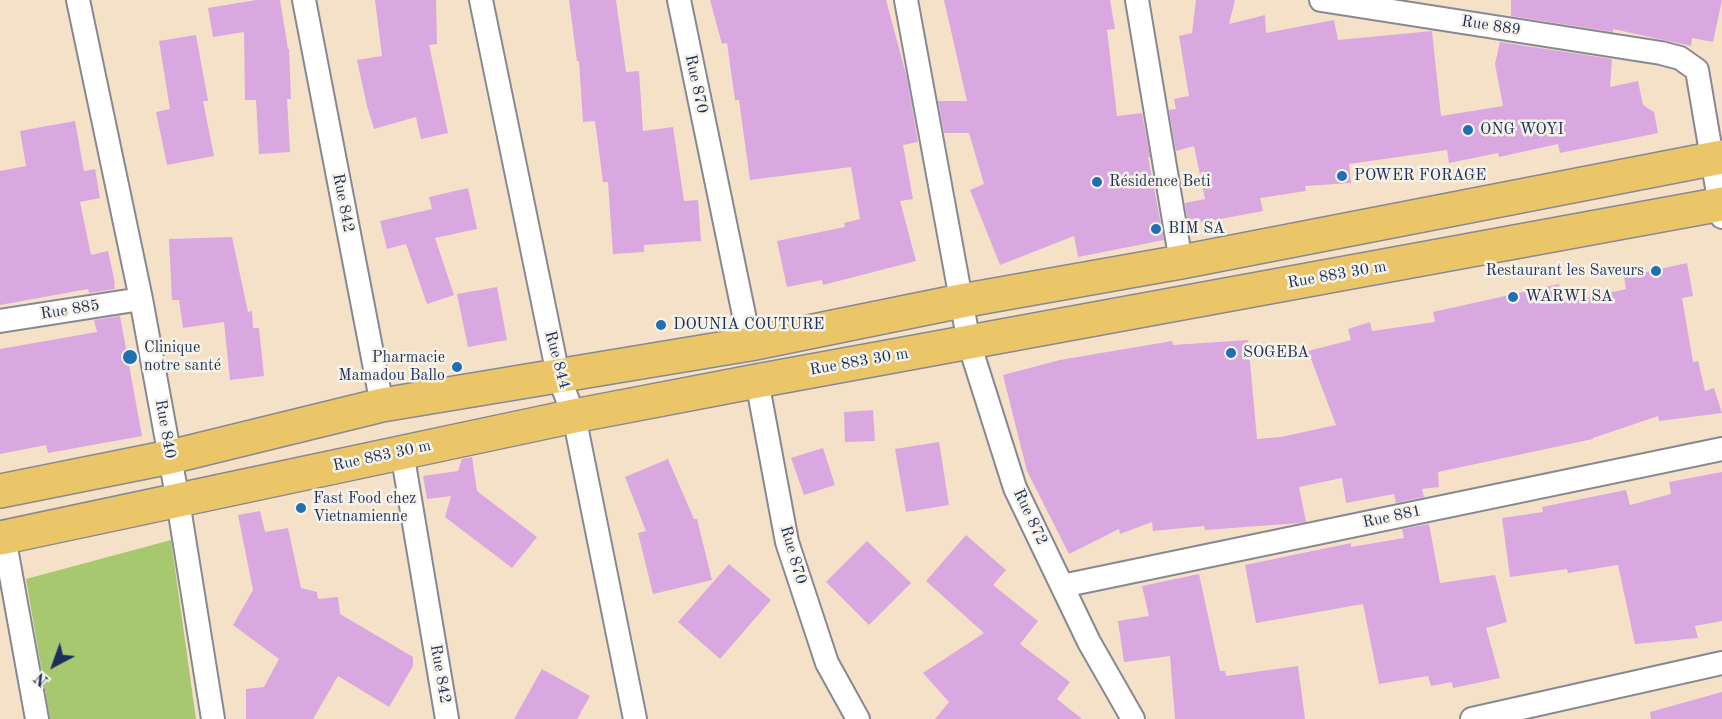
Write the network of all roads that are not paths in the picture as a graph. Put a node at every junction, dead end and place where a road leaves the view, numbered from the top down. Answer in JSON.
{"nodes":[{"id":1,"x":78,"y":0,"type":"edge"},
{"id":2,"x":304,"y":0,"type":"edge"},
{"id":3,"x":481,"y":0,"type":"edge"},
{"id":4,"x":679,"y":0,"type":"edge"},
{"id":5,"x":906,"y":0,"type":"edge"},
{"id":6,"x":1137,"y":0,"type":"edge"},
{"id":7,"x":1321,"y":0,"type":"edge"},
{"id":8,"x":1381,"y":5,"type":"edge"},
{"id":9,"x":1717,"y":158,"type":"edge"},
{"id":10,"x":1721,"y":208,"type":"edge"},
{"id":11,"x":1181,"y":262,"type":"junction"},
{"id":12,"x":141,"y":299,"type":"junction"},
{"id":13,"x":961,"y":301,"type":"junction"},
{"id":14,"x":0,"y":321,"type":"edge"},
{"id":15,"x":969,"y":343,"type":"junction"},
{"id":16,"x":750,"y":344,"type":"junction"},
{"id":17,"x":558,"y":375,"type":"junction"},
{"id":18,"x":757,"y":381,"type":"junction"},
{"id":19,"x":382,"y":405,"type":"junction"},
{"id":20,"x":574,"y":416,"type":"junction"},
{"id":21,"x":1722,"y":449,"type":"edge"},
{"id":22,"x":402,"y":452,"type":"junction"},
{"id":23,"x":170,"y":457,"type":"junction"},
{"id":24,"x":0,"y":491,"type":"edge"},
{"id":25,"x":178,"y":501,"type":"junction"},
{"id":26,"x":2,"y":538,"type":"edge"},
{"id":27,"x":1062,"y":586,"type":"junction"},
{"id":28,"x":1722,"y":663,"type":"edge"},
{"id":29,"x":37,"y":719,"type":"edge"},
{"id":30,"x":213,"y":719,"type":"edge"},
{"id":31,"x":447,"y":719,"type":"edge"},
{"id":32,"x":635,"y":719,"type":"edge"},
{"id":33,"x":858,"y":719,"type":"edge"},
{"id":34,"x":1133,"y":719,"type":"edge"},
{"id":35,"x":1472,"y":719,"type":"edge"}],
"edges":[{"from":1,"to":12,"type":"street","name":"Rue 840"},
{"from":2,"to":19,"type":"street","name":"Rue 842"},
{"from":3,"to":17,"type":"street","name":"Rue 844"},
{"from":4,"to":16,"type":"street","name":"Rue 870"},
{"from":5,"to":13,"type":"street","name":"Rue 872"},
{"from":6,"to":11,"type":"street"},
{"from":7,"to":8,"type":"street","name":"Rue 889"},
{"from":8,"to":9,"type":"street","name":"Rue 889"},
{"from":9,"to":10,"type":"street"},
{"from":9,"to":11,"type":"main road"},
{"from":10,"to":15,"type":"main road","name":"Rue 883 30 m"},
{"from":11,"to":13,"type":"main road"},
{"from":12,"to":14,"type":"street","name":"Rue 885"},
{"from":12,"to":23,"type":"street","name":"Rue 840"},
{"from":13,"to":15,"type":"street","name":"Rue 872"},
{"from":13,"to":16,"type":"main road"},
{"from":15,"to":18,"type":"main road","name":"Rue 883 30 m"},
{"from":15,"to":27,"type":"street","name":"Rue 872"},
{"from":16,"to":17,"type":"main road"},
{"from":17,"to":19,"type":"main road"},
{"from":17,"to":20,"type":"street","name":"Rue 844"},
{"from":18,"to":20,"type":"main road","name":"Rue 883 30 m"},
{"from":18,"to":33,"type":"street","name":"Rue 870"},
{"from":19,"to":23,"type":"main road"},
{"from":20,"to":22,"type":"main road","name":"Rue 883 30 m"},
{"from":20,"to":32,"type":"street","name":"Rue 844"},
{"from":21,"to":27,"type":"street","name":"Rue 881"},
{"from":22,"to":25,"type":"main road","name":"Rue 883 30 m"},
{"from":22,"to":31,"type":"street","name":"Rue 842"},
{"from":23,"to":24,"type":"main road"},
{"from":23,"to":25,"type":"street","name":"Rue 840"},
{"from":25,"to":26,"type":"main road","name":"Rue 883 30 m"},
{"from":25,"to":30,"type":"street","name":"Rue 840"},
{"from":26,"to":29,"type":"street"},
{"from":27,"to":34,"type":"street","name":"Rue 872"},
{"from":28,"to":35,"type":"street"}]}
